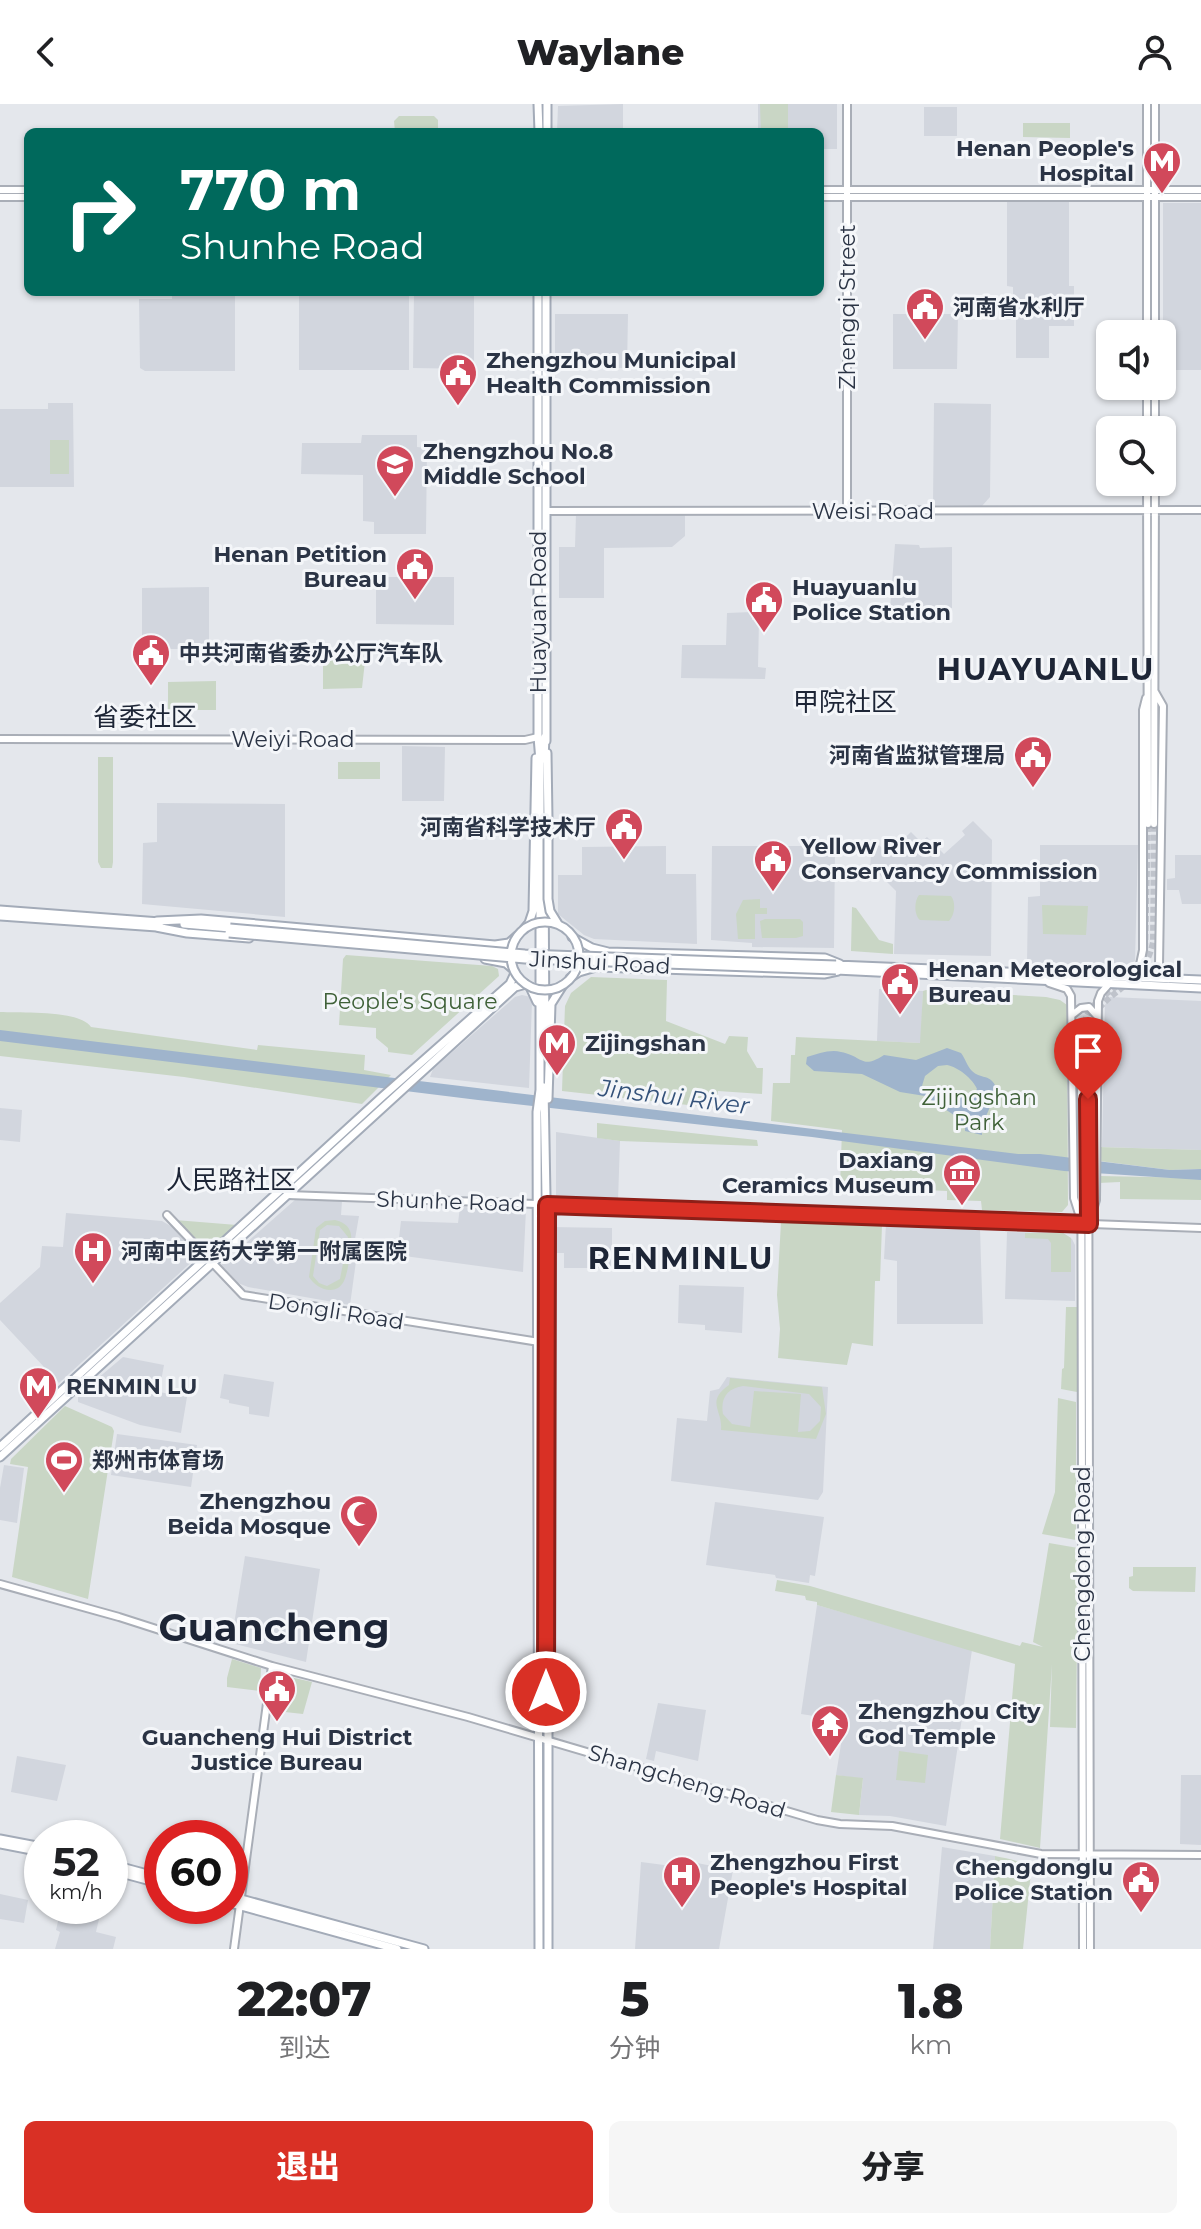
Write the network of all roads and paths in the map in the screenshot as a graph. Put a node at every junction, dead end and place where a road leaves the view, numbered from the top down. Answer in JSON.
{"nodes":[{"id":1,"x":538,"y":104,"type":"edge"},
{"id":2,"x":547,"y":104,"type":"edge"},
{"id":3,"x":847,"y":104,"type":"edge"},
{"id":4,"x":1147,"y":104,"type":"edge"},
{"id":5,"x":1155,"y":104,"type":"edge"},
{"id":6,"x":539,"y":128,"type":"edge"},
{"id":7,"x":547,"y":128,"type":"edge"},
{"id":8,"x":0,"y":190,"type":"edge"},
{"id":9,"x":24,"y":190,"type":"edge"},
{"id":10,"x":1201,"y":190,"type":"edge"},
{"id":11,"x":824,"y":191,"type":"edge"},
{"id":12,"x":847,"y":194,"type":"junction"},
{"id":13,"x":1151,"y":194,"type":"junction"},
{"id":14,"x":0,"y":197,"type":"edge"},
{"id":15,"x":24,"y":197,"type":"edge"},
{"id":16,"x":824,"y":197,"type":"edge"},
{"id":17,"x":1201,"y":197,"type":"edge"},
{"id":18,"x":538,"y":296,"type":"edge"},
{"id":19,"x":546,"y":296,"type":"edge"},
{"id":20,"x":1147,"y":320,"type":"edge"},
{"id":21,"x":1155,"y":320,"type":"edge"},
{"id":22,"x":1149,"y":496,"type":"edge"},
{"id":23,"x":1153,"y":496,"type":"edge"},
{"id":24,"x":1151,"y":510,"type":"junction"},
{"id":25,"x":1201,"y":510,"type":"edge"},
{"id":26,"x":546,"y":511,"type":"junction"},
{"id":27,"x":847,"y":511,"type":"junction"},
{"id":28,"x":1151,"y":692,"type":"junction"},
{"id":29,"x":542,"y":737,"type":"junction"},
{"id":30,"x":0,"y":739,"type":"edge"},
{"id":31,"x":1151,"y":824,"type":"tunnel mouth"},
{"id":32,"x":0,"y":913,"type":"edge"},
{"id":33,"x":156,"y":924,"type":"junction"},
{"id":34,"x":559,"y":926,"type":"junction"},
{"id":35,"x":524,"y":929,"type":"junction"},
{"id":36,"x":517,"y":936,"type":"junction"},
{"id":37,"x":572,"y":937,"type":"junction"},
{"id":38,"x":839,"y":968,"type":"junction"},
{"id":39,"x":514,"y":971,"type":"junction"},
{"id":40,"x":1128,"y":977,"type":"junction"},
{"id":41,"x":570,"y":978,"type":"junction"},
{"id":42,"x":1168,"y":979,"type":"junction"},
{"id":43,"x":1201,"y":980,"type":"edge"},
{"id":44,"x":1046,"y":982,"type":"junction"},
{"id":45,"x":1109,"y":984,"type":"junction"},
{"id":46,"x":528,"y":985,"type":"junction"},
{"id":47,"x":563,"y":985,"type":"junction"},
{"id":48,"x":1201,"y":988,"type":"edge"},
{"id":49,"x":1072,"y":1015,"type":"junction"},
{"id":50,"x":1098,"y":1019,"type":"junction"},
{"id":51,"x":1084,"y":1042,"type":"tunnel mouth"},
{"id":52,"x":542,"y":1090,"type":"junction"},
{"id":53,"x":388,"y":1097,"type":"junction"},
{"id":54,"x":542,"y":1113,"type":"junction"},
{"id":55,"x":1085,"y":1156,"type":"junction"},
{"id":56,"x":1085,"y":1178,"type":"junction"},
{"id":57,"x":276,"y":1194,"type":"junction"},
{"id":58,"x":287,"y":1194,"type":"junction"},
{"id":59,"x":542,"y":1205,"type":"junction"},
{"id":60,"x":167,"y":1215,"type":"dead end"},
{"id":61,"x":1086,"y":1224,"type":"junction"},
{"id":62,"x":1201,"y":1228,"type":"edge"},
{"id":63,"x":208,"y":1261,"type":"junction"},
{"id":64,"x":539,"y":1342,"type":"junction"},
{"id":65,"x":0,"y":1447,"type":"edge"},
{"id":66,"x":0,"y":1457,"type":"edge"},
{"id":67,"x":0,"y":1584,"type":"edge"},
{"id":68,"x":272,"y":1666,"type":"junction"},
{"id":69,"x":542,"y":1738,"type":"junction"},
{"id":70,"x":0,"y":1841,"type":"edge"},
{"id":71,"x":248,"y":1843,"type":"edge"},
{"id":72,"x":24,"y":1846,"type":"edge"},
{"id":73,"x":1086,"y":1855,"type":"junction"},
{"id":74,"x":1201,"y":1855,"type":"edge"},
{"id":75,"x":248,"y":1904,"type":"edge"},
{"id":76,"x":248,"y":1904,"type":"edge"},
{"id":77,"x":237,"y":1924,"type":"edge"},
{"id":78,"x":234,"y":1949,"type":"edge"},
{"id":79,"x":397,"y":1949,"type":"edge"},
{"id":80,"x":424,"y":1949,"type":"edge"},
{"id":81,"x":539,"y":1949,"type":"edge"},
{"id":82,"x":548,"y":1949,"type":"edge"},
{"id":83,"x":1083,"y":1949,"type":"edge"},
{"id":84,"x":1090,"y":1949,"type":"edge"}],
"edges":[{"from":1,"to":6,"type":"main road"},
{"from":2,"to":7,"type":"main road"},
{"from":3,"to":12,"type":"street","name":"Zhengqi Street"},
{"from":4,"to":13,"type":"street"},
{"from":5,"to":13,"type":"street"},
{"from":8,"to":9,"type":"street"},
{"from":10,"to":13,"type":"street"},
{"from":11,"to":12,"type":"street"},
{"from":12,"to":13,"type":"street"},
{"from":12,"to":16,"type":"street"},
{"from":12,"to":27,"type":"street","name":"Zhengqi Street"},
{"from":13,"to":17,"type":"street"},
{"from":13,"to":20,"type":"street"},
{"from":13,"to":21,"type":"street"},
{"from":14,"to":15,"type":"street"},
{"from":18,"to":29,"type":"main road","name":"Huayuan Road"},
{"from":19,"to":26,"type":"main road","name":"Huayuan Road"},
{"from":22,"to":24,"type":"street"},
{"from":23,"to":24,"type":"street"},
{"from":24,"to":25,"type":"street","name":"Weisi Road"},
{"from":24,"to":27,"type":"street","name":"Weisi Road"},
{"from":24,"to":28,"type":"street"},
{"from":26,"to":27,"type":"street","name":"Weisi Road"},
{"from":26,"to":29,"type":"main road","name":"Huayuan Road"},
{"from":28,"to":31,"type":"street"},
{"from":28,"to":40,"type":"street"},
{"from":28,"to":42,"type":"street"},
{"from":29,"to":30,"type":"street","name":"Weiyi Road"},
{"from":29,"to":34,"type":"main road","name":"Huayuan Road","bridge":true},
{"from":29,"to":35,"type":"main road","name":"Huayuan Road"},
{"from":29,"to":52,"type":"main road"},
{"from":32,"to":33,"type":"main road","name":"Jinshui Road"},
{"from":33,"to":36,"type":"main road","bridge":true},
{"from":33,"to":38,"type":"main road","name":"Jinshui Road","bridge":true},
{"from":33,"to":39,"type":"main road","bridge":true},
{"from":34,"to":35,"type":"main road","bridge":true},
{"from":34,"to":37,"type":"main road","bridge":true},
{"from":35,"to":36,"type":"main road","bridge":true},
{"from":36,"to":39,"type":"main road","bridge":true},
{"from":37,"to":38,"type":"main road","bridge":true},
{"from":37,"to":41,"type":"main road","bridge":true},
{"from":38,"to":40,"type":"main road","name":"Jinshui Road"},
{"from":38,"to":41,"type":"main road","bridge":true},
{"from":38,"to":44,"type":"main road","name":"Jinshui Road"},
{"from":39,"to":46,"type":"main road","bridge":true},
{"from":39,"to":53,"type":"main road"},
{"from":40,"to":42,"type":"main road","name":"Jinshui Road"},
{"from":41,"to":47,"type":"main road","bridge":true},
{"from":42,"to":43,"type":"main road","name":"Jinshui Road"},
{"from":44,"to":45,"type":"main road","name":"Jinshui Road"},
{"from":44,"to":49,"type":"street"},
{"from":45,"to":48,"type":"main road","name":"Jinshui Road"},
{"from":45,"to":50,"type":"street"},
{"from":46,"to":47,"type":"main road","bridge":true},
{"from":46,"to":52,"type":"main road"},
{"from":46,"to":53,"type":"main road"},
{"from":47,"to":52,"type":"main road"},
{"from":49,"to":50,"type":"street"},
{"from":49,"to":55,"type":"street"},
{"from":50,"to":55,"type":"street"},
{"from":51,"to":55,"type":"street"},
{"from":52,"to":54,"type":"main road"},
{"from":52,"to":54,"type":"main road"},
{"from":53,"to":57,"type":"main road"},
{"from":53,"to":58,"type":"main road"},
{"from":54,"to":59,"type":"main road"},
{"from":55,"to":56,"type":"street"},
{"from":55,"to":56,"type":"street"},
{"from":56,"to":61,"type":"street","name":"Chengdong Road"},
{"from":56,"to":61,"type":"street"},
{"from":57,"to":58,"type":"street","name":"Shunhe Road"},
{"from":57,"to":63,"type":"main road"},
{"from":58,"to":59,"type":"street","name":"Shunhe Road"},
{"from":58,"to":63,"type":"main road"},
{"from":59,"to":61,"type":"street","name":"Shunhe Road"},
{"from":59,"to":64,"type":"main road"},
{"from":59,"to":69,"type":"main road"},
{"from":60,"to":63,"type":"street","name":"Dongli Road"},
{"from":61,"to":62,"type":"street","name":"Shunhe Road"},
{"from":61,"to":73,"type":"street","name":"Chengdong Road"},
{"from":63,"to":64,"type":"street","name":"Dongli Road"},
{"from":63,"to":65,"type":"main road"},
{"from":63,"to":66,"type":"main road"},
{"from":64,"to":69,"type":"main road"},
{"from":67,"to":68,"type":"street","name":"Shangcheng Road"},
{"from":68,"to":69,"type":"street","name":"Shangcheng Road"},
{"from":68,"to":71,"type":"street"},
{"from":69,"to":73,"type":"street","name":"Shangcheng Road"},
{"from":69,"to":81,"type":"main road"},
{"from":69,"to":82,"type":"main road"},
{"from":70,"to":72,"type":"main road"},
{"from":73,"to":74,"type":"street","name":"Shangcheng Road"},
{"from":73,"to":83,"type":"street","name":"Chengdong Road"},
{"from":73,"to":84,"type":"street","name":"Chengdong Road"},
{"from":75,"to":79,"type":"main road"},
{"from":76,"to":80,"type":"main road"},
{"from":77,"to":78,"type":"street"}]}
